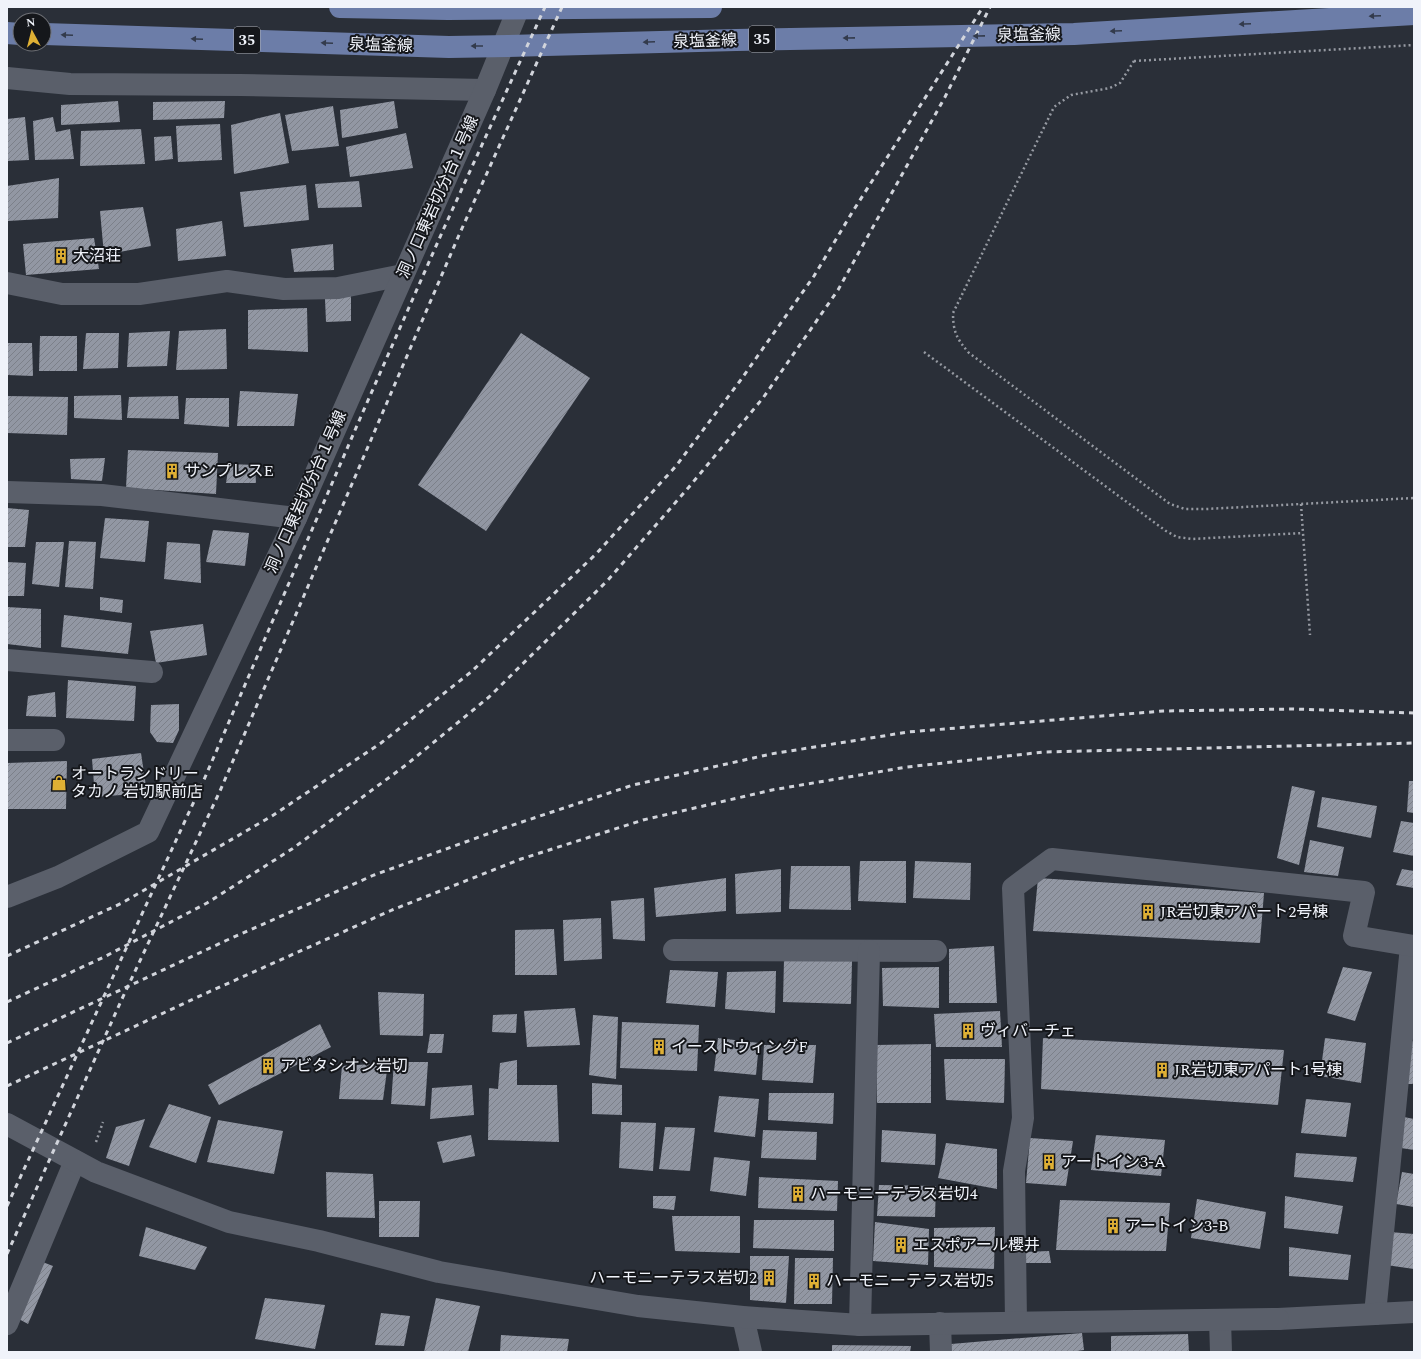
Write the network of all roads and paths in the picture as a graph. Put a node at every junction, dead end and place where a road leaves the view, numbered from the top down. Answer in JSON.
{"nodes":[{"id":1,"x":340,"y":7,"type":"edge"},
{"id":2,"x":519,"y":7,"type":"edge"},
{"id":3,"x":711,"y":7,"type":"edge"},
{"id":4,"x":1414,"y":14,"type":"edge"},
{"id":5,"x":52,"y":34,"type":"edge"},
{"id":6,"x":1414,"y":45,"type":"edge"},
{"id":7,"x":1129,"y":56,"type":"dead end"},
{"id":8,"x":1134,"y":61,"type":"junction"},
{"id":9,"x":7,"y":78,"type":"edge"},
{"id":10,"x":485,"y":90,"type":"junction"},
{"id":11,"x":403,"y":275,"type":"junction"},
{"id":12,"x":7,"y":283,"type":"edge"},
{"id":13,"x":924,"y":352,"type":"dead end"},
{"id":14,"x":7,"y":492,"type":"edge"},
{"id":15,"x":1414,"y":498,"type":"edge"},
{"id":16,"x":1301,"y":504,"type":"junction"},
{"id":17,"x":296,"y":518,"type":"junction"},
{"id":18,"x":1303,"y":533,"type":"junction"},
{"id":19,"x":1310,"y":635,"type":"dead end"},
{"id":20,"x":7,"y":660,"type":"edge"},
{"id":21,"x":152,"y":672,"type":"dead end"},
{"id":22,"x":7,"y":740,"type":"edge"},
{"id":23,"x":54,"y":740,"type":"dead end"},
{"id":24,"x":7,"y":897,"type":"edge"},
{"id":25,"x":1413,"y":946,"type":"edge"},
{"id":26,"x":674,"y":950,"type":"dead end"},
{"id":27,"x":869,"y":951,"type":"junction"},
{"id":28,"x":936,"y":951,"type":"dead end"},
{"id":29,"x":7,"y":1124,"type":"edge"},
{"id":30,"x":75,"y":1161,"type":"junction"},
{"id":31,"x":1414,"y":1312,"type":"edge"},
{"id":32,"x":1375,"y":1314,"type":"junction"},
{"id":33,"x":743,"y":1317,"type":"junction"},
{"id":34,"x":1220,"y":1320,"type":"junction"},
{"id":35,"x":1016,"y":1322,"type":"junction"},
{"id":36,"x":940,"y":1323,"type":"junction"},
{"id":37,"x":7,"y":1324,"type":"edge"},
{"id":38,"x":860,"y":1325,"type":"junction"},
{"id":39,"x":751,"y":1352,"type":"edge"},
{"id":40,"x":941,"y":1352,"type":"edge"},
{"id":41,"x":1221,"y":1352,"type":"edge"}],
"edges":[{"from":1,"to":3,"type":"main road"},
{"from":2,"to":10,"type":"street","name":"洞ノ口東岩切分台１号線"},
{"from":4,"to":5,"type":"main road","name":"泉塩釜線","number":"35","one_way":true},
{"from":6,"to":8,"type":"path"},
{"from":7,"to":8,"type":"path"},
{"from":8,"to":16,"type":"path"},
{"from":9,"to":10,"type":"street"},
{"from":10,"to":11,"type":"street","name":"洞ノ口東岩切分台１号線"},
{"from":11,"to":12,"type":"street"},
{"from":11,"to":17,"type":"street","name":"洞ノ口東岩切分台１号線"},
{"from":13,"to":18,"type":"path"},
{"from":14,"to":17,"type":"street"},
{"from":15,"to":16,"type":"path"},
{"from":16,"to":18,"type":"path"},
{"from":17,"to":24,"type":"street","name":"洞ノ口東岩切分台１号線"},
{"from":18,"to":19,"type":"path"},
{"from":20,"to":21,"type":"street"},
{"from":22,"to":23,"type":"street"},
{"from":25,"to":32,"type":"street"},
{"from":25,"to":35,"type":"street"},
{"from":26,"to":27,"type":"street"},
{"from":27,"to":28,"type":"street"},
{"from":27,"to":38,"type":"street"},
{"from":29,"to":30,"type":"street"},
{"from":30,"to":33,"type":"street"},
{"from":30,"to":37,"type":"street"},
{"from":31,"to":32,"type":"street"},
{"from":32,"to":34,"type":"street"},
{"from":33,"to":38,"type":"street"},
{"from":33,"to":39,"type":"street"},
{"from":34,"to":35,"type":"street"},
{"from":34,"to":41,"type":"street"},
{"from":35,"to":36,"type":"street"},
{"from":36,"to":38,"type":"street"},
{"from":36,"to":40,"type":"street"}]}
